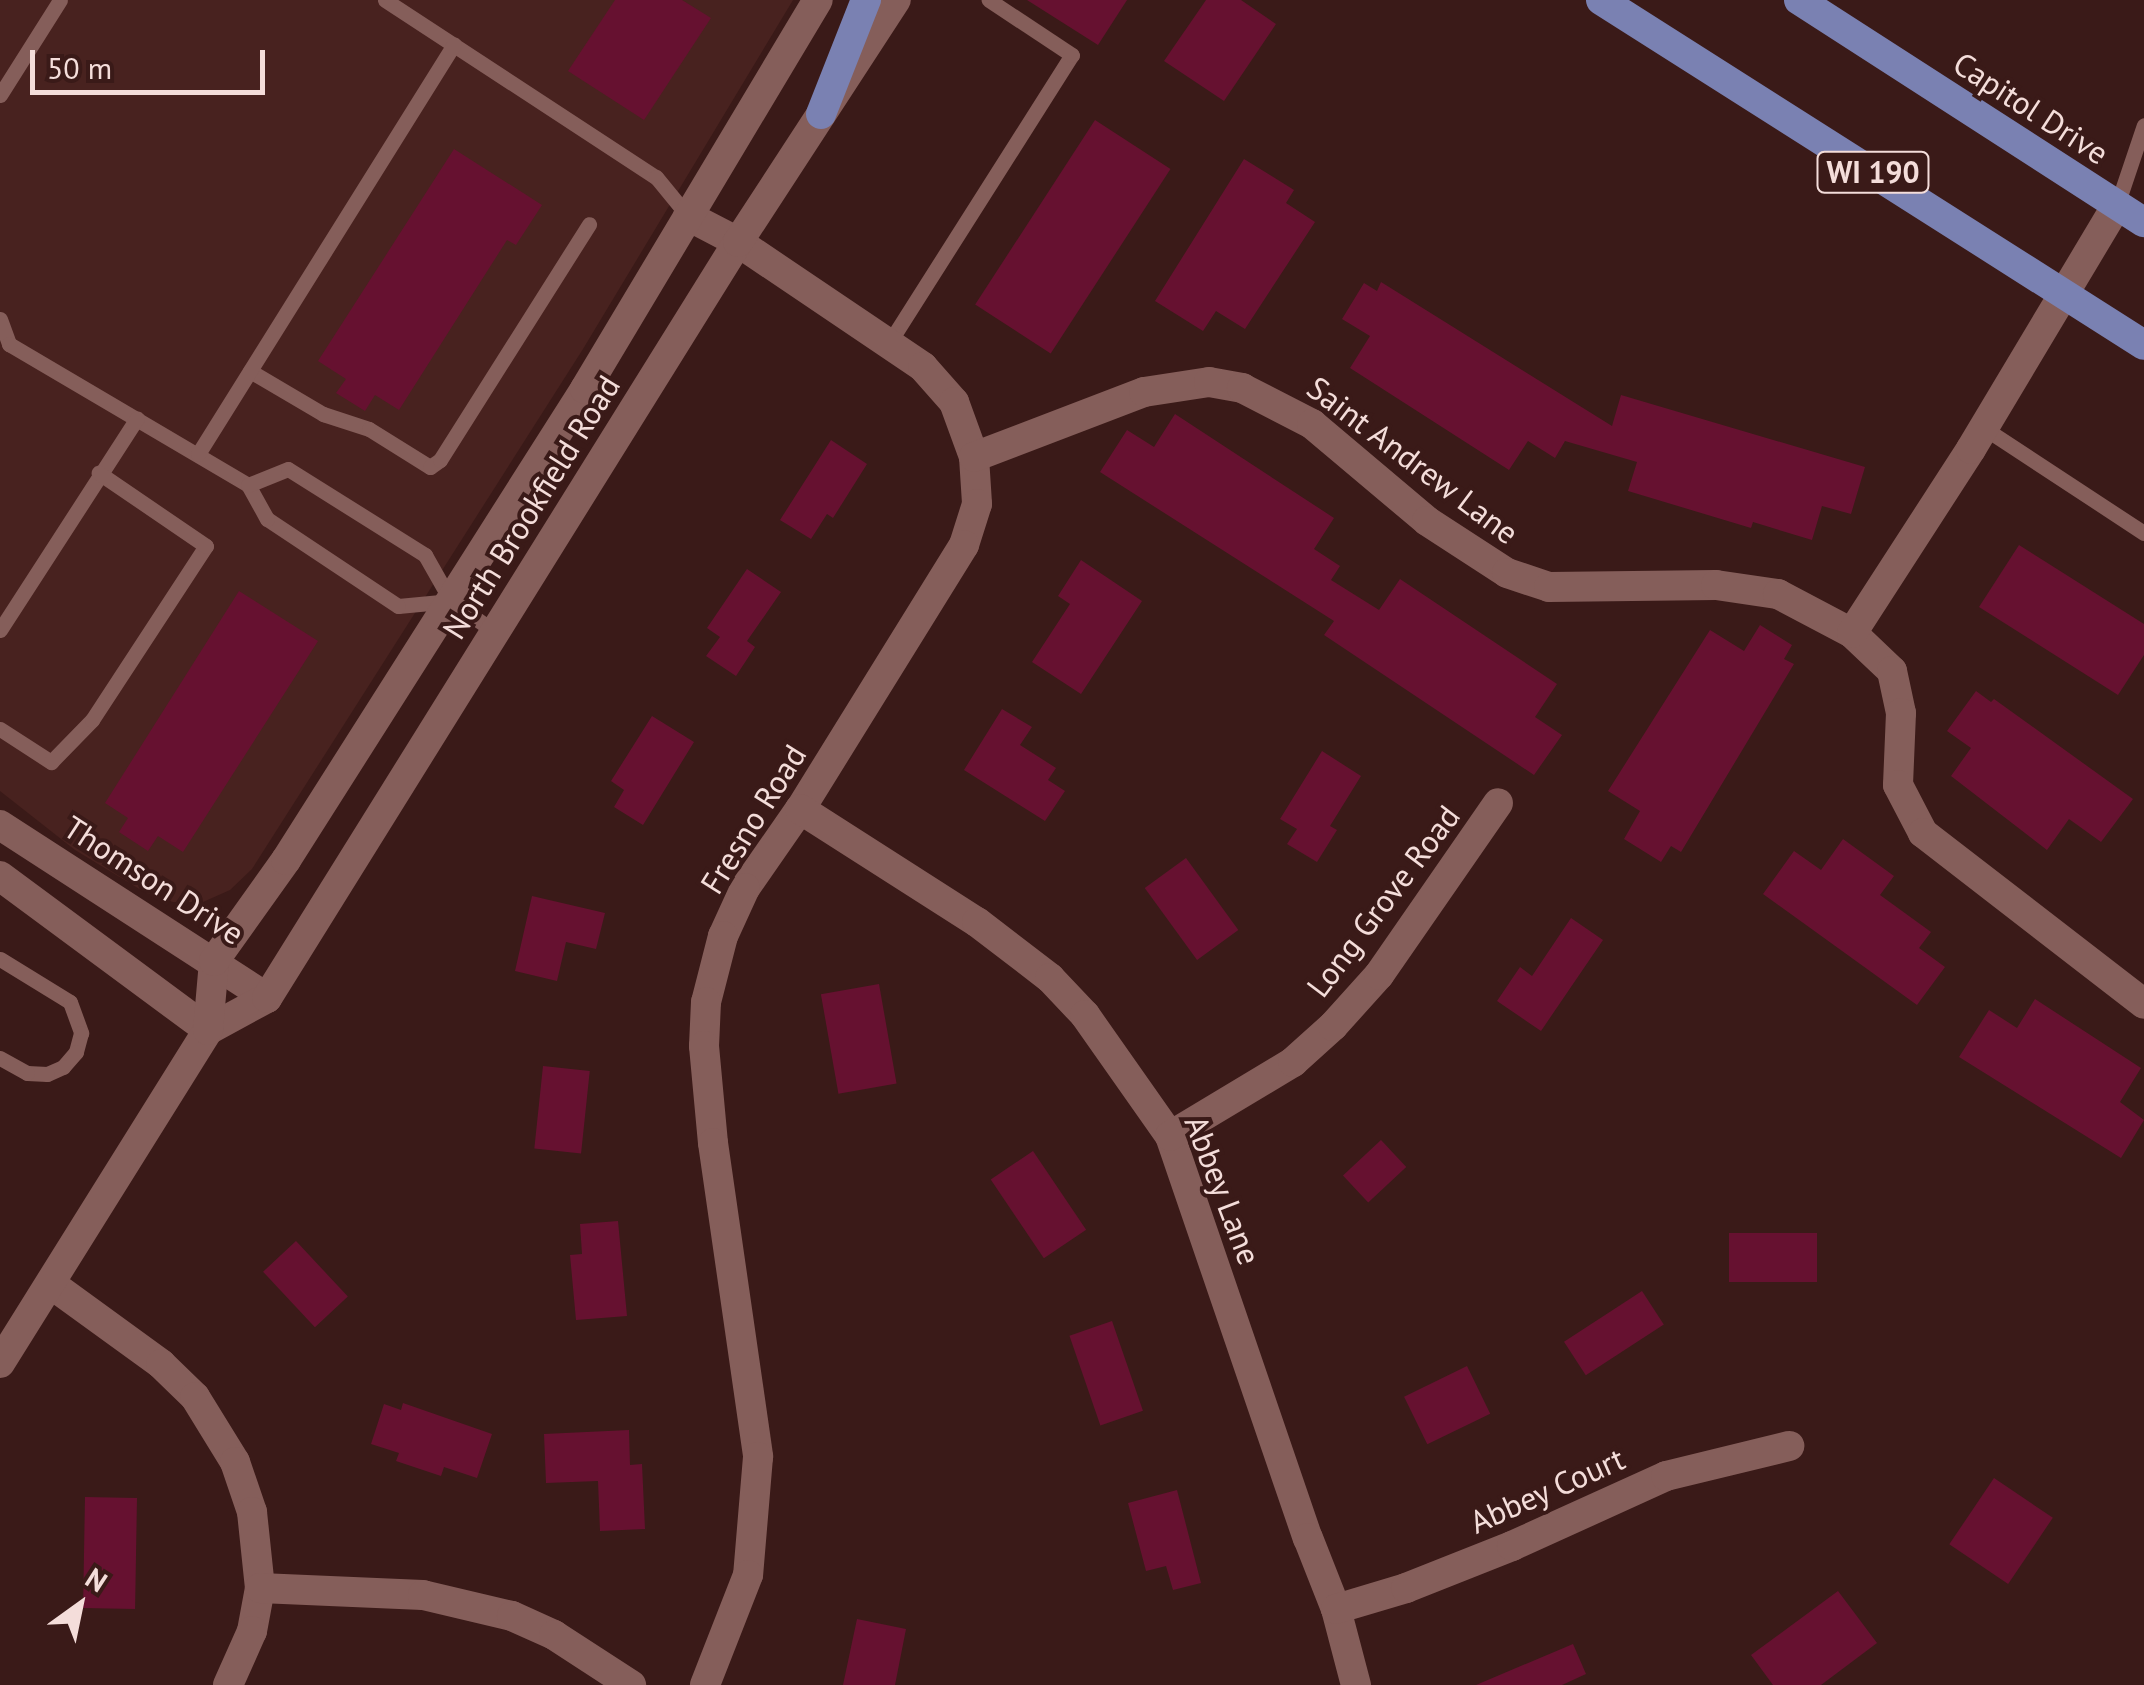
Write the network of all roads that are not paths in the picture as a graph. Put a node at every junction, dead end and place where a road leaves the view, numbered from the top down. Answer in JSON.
{"nodes":[{"id":1,"x":60,"y":0,"type":"edge"},
{"id":2,"x":385,"y":0,"type":"edge"},
{"id":3,"x":818,"y":0,"type":"edge"},
{"id":4,"x":866,"y":0,"type":"edge"},
{"id":5,"x":896,"y":0,"type":"edge"},
{"id":6,"x":989,"y":0,"type":"edge"},
{"id":7,"x":1024,"y":0,"type":"edge"},
{"id":8,"x":1601,"y":0,"type":"edge"},
{"id":9,"x":1799,"y":0,"type":"edge"},
{"id":10,"x":1012,"y":15,"type":"junction"},
{"id":11,"x":454,"y":45,"type":"junction"},
{"id":12,"x":0,"y":94,"type":"edge"},
{"id":13,"x":821,"y":114,"type":"junction"},
{"id":14,"x":2144,"y":125,"type":"edge"},
{"id":15,"x":2117,"y":205,"type":"junction"},
{"id":16,"x":688,"y":216,"type":"junction"},
{"id":17,"x":2144,"y":222,"type":"edge"},
{"id":18,"x":588,"y":224,"type":"dead end"},
{"id":19,"x":738,"y":242,"type":"junction"},
{"id":20,"x":2062,"y":293,"type":"junction"},
{"id":21,"x":0,"y":319,"type":"edge"},
{"id":22,"x":889,"y":343,"type":"junction"},
{"id":23,"x":2144,"y":345,"type":"edge"},
{"id":24,"x":250,"y":371,"type":"junction"},
{"id":25,"x":136,"y":418,"type":"junction"},
{"id":26,"x":1984,"y":428,"type":"junction"},
{"id":27,"x":198,"y":454,"type":"junction"},
{"id":28,"x":974,"y":458,"type":"junction"},
{"id":29,"x":98,"y":473,"type":"junction"},
{"id":30,"x":248,"y":485,"type":"junction"},
{"id":31,"x":2144,"y":533,"type":"edge"},
{"id":32,"x":451,"y":601,"type":"junction"},
{"id":33,"x":0,"y":630,"type":"edge"},
{"id":34,"x":494,"y":632,"type":"junction"},
{"id":35,"x":1852,"y":632,"type":"junction"},
{"id":36,"x":0,"y":730,"type":"edge"},
{"id":37,"x":1498,"y":803,"type":"dead end"},
{"id":38,"x":800,"y":810,"type":"junction"},
{"id":39,"x":0,"y":826,"type":"edge"},
{"id":40,"x":0,"y":876,"type":"edge"},
{"id":41,"x":0,"y":959,"type":"edge"},
{"id":42,"x":214,"y":960,"type":"junction"},
{"id":43,"x":267,"y":998,"type":"junction"},
{"id":44,"x":2144,"y":1004,"type":"edge"},
{"id":45,"x":208,"y":1030,"type":"junction"},
{"id":46,"x":0,"y":1058,"type":"edge"},
{"id":47,"x":1170,"y":1136,"type":"junction"},
{"id":48,"x":50,"y":1284,"type":"junction"},
{"id":49,"x":0,"y":1364,"type":"edge"},
{"id":50,"x":1790,"y":1446,"type":"dead end"},
{"id":51,"x":260,"y":1588,"type":"junction"},
{"id":52,"x":1336,"y":1609,"type":"junction"},
{"id":53,"x":228,"y":1685,"type":"edge"},
{"id":54,"x":631,"y":1685,"type":"edge"},
{"id":55,"x":705,"y":1685,"type":"edge"},
{"id":56,"x":1356,"y":1685,"type":"edge"}],
"edges":[{"from":1,"to":12,"type":"lane"},
{"from":2,"to":11,"type":"lane"},
{"from":3,"to":16,"type":"street","name":"North Brookfield Road"},
{"from":4,"to":13,"type":"main road"},
{"from":5,"to":13,"type":"street","name":"North Brookfield Road"},
{"from":6,"to":10,"type":"lane"},
{"from":7,"to":10,"type":"lane"},
{"from":8,"to":20,"type":"main road","number":"WI 190"},
{"from":9,"to":15,"type":"main road","name":"Capitol Drive"},
{"from":10,"to":22,"type":"lane"},
{"from":11,"to":16,"type":"lane"},
{"from":11,"to":24,"type":"lane"},
{"from":13,"to":19,"type":"street","name":"North Brookfield Road"},
{"from":14,"to":15,"type":"lane"},
{"from":15,"to":17,"type":"main road","name":"Capitol Drive"},
{"from":15,"to":20,"type":"street"},
{"from":16,"to":19,"type":"street","name":"Fresno Road"},
{"from":16,"to":32,"type":"street","name":"North Brookfield Road"},
{"from":18,"to":24,"type":"lane"},
{"from":19,"to":22,"type":"street","name":"Fresno Road"},
{"from":19,"to":34,"type":"street","name":"North Brookfield Road"},
{"from":20,"to":23,"type":"main road","number":"WI 190"},
{"from":20,"to":26,"type":"street"},
{"from":21,"to":25,"type":"lane"},
{"from":22,"to":28,"type":"street","name":"Fresno Road"},
{"from":24,"to":27,"type":"lane"},
{"from":25,"to":27,"type":"lane"},
{"from":25,"to":29,"type":"lane"},
{"from":26,"to":31,"type":"lane"},
{"from":26,"to":35,"type":"street"},
{"from":27,"to":30,"type":"lane"},
{"from":28,"to":35,"type":"street","name":"Saint Andrew Lane"},
{"from":28,"to":38,"type":"street","name":"Fresno Road"},
{"from":29,"to":33,"type":"lane"},
{"from":29,"to":36,"type":"lane"},
{"from":30,"to":32,"type":"lane"},
{"from":30,"to":32,"type":"lane"},
{"from":32,"to":34,"type":"lane"},
{"from":32,"to":42,"type":"street","name":"North Brookfield Road"},
{"from":34,"to":43,"type":"street","name":"North Brookfield Road"},
{"from":35,"to":44,"type":"street","name":"Saint Andrew Lane"},
{"from":37,"to":47,"type":"street","name":"Long Grove Road"},
{"from":38,"to":47,"type":"street","name":"Abbey Lane"},
{"from":38,"to":55,"type":"street","name":"Fresno Road"},
{"from":39,"to":42,"type":"street","name":"Thomson Drive"},
{"from":40,"to":45,"type":"street"},
{"from":41,"to":46,"type":"lane"},
{"from":42,"to":43,"type":"street","name":"Thomson Drive"},
{"from":42,"to":45,"type":"street","name":"North Brookfield Road"},
{"from":43,"to":45,"type":"street","name":"North Brookfield Road"},
{"from":45,"to":48,"type":"street","name":"North Brookfield Road"},
{"from":47,"to":52,"type":"street","name":"Abbey Lane"},
{"from":48,"to":49,"type":"street","name":"North Brookfield Road"},
{"from":48,"to":51,"type":"street"},
{"from":50,"to":52,"type":"street","name":"Abbey Court"},
{"from":51,"to":53,"type":"street"},
{"from":51,"to":54,"type":"street"},
{"from":52,"to":56,"type":"street","name":"Abbey Lane"}]}
